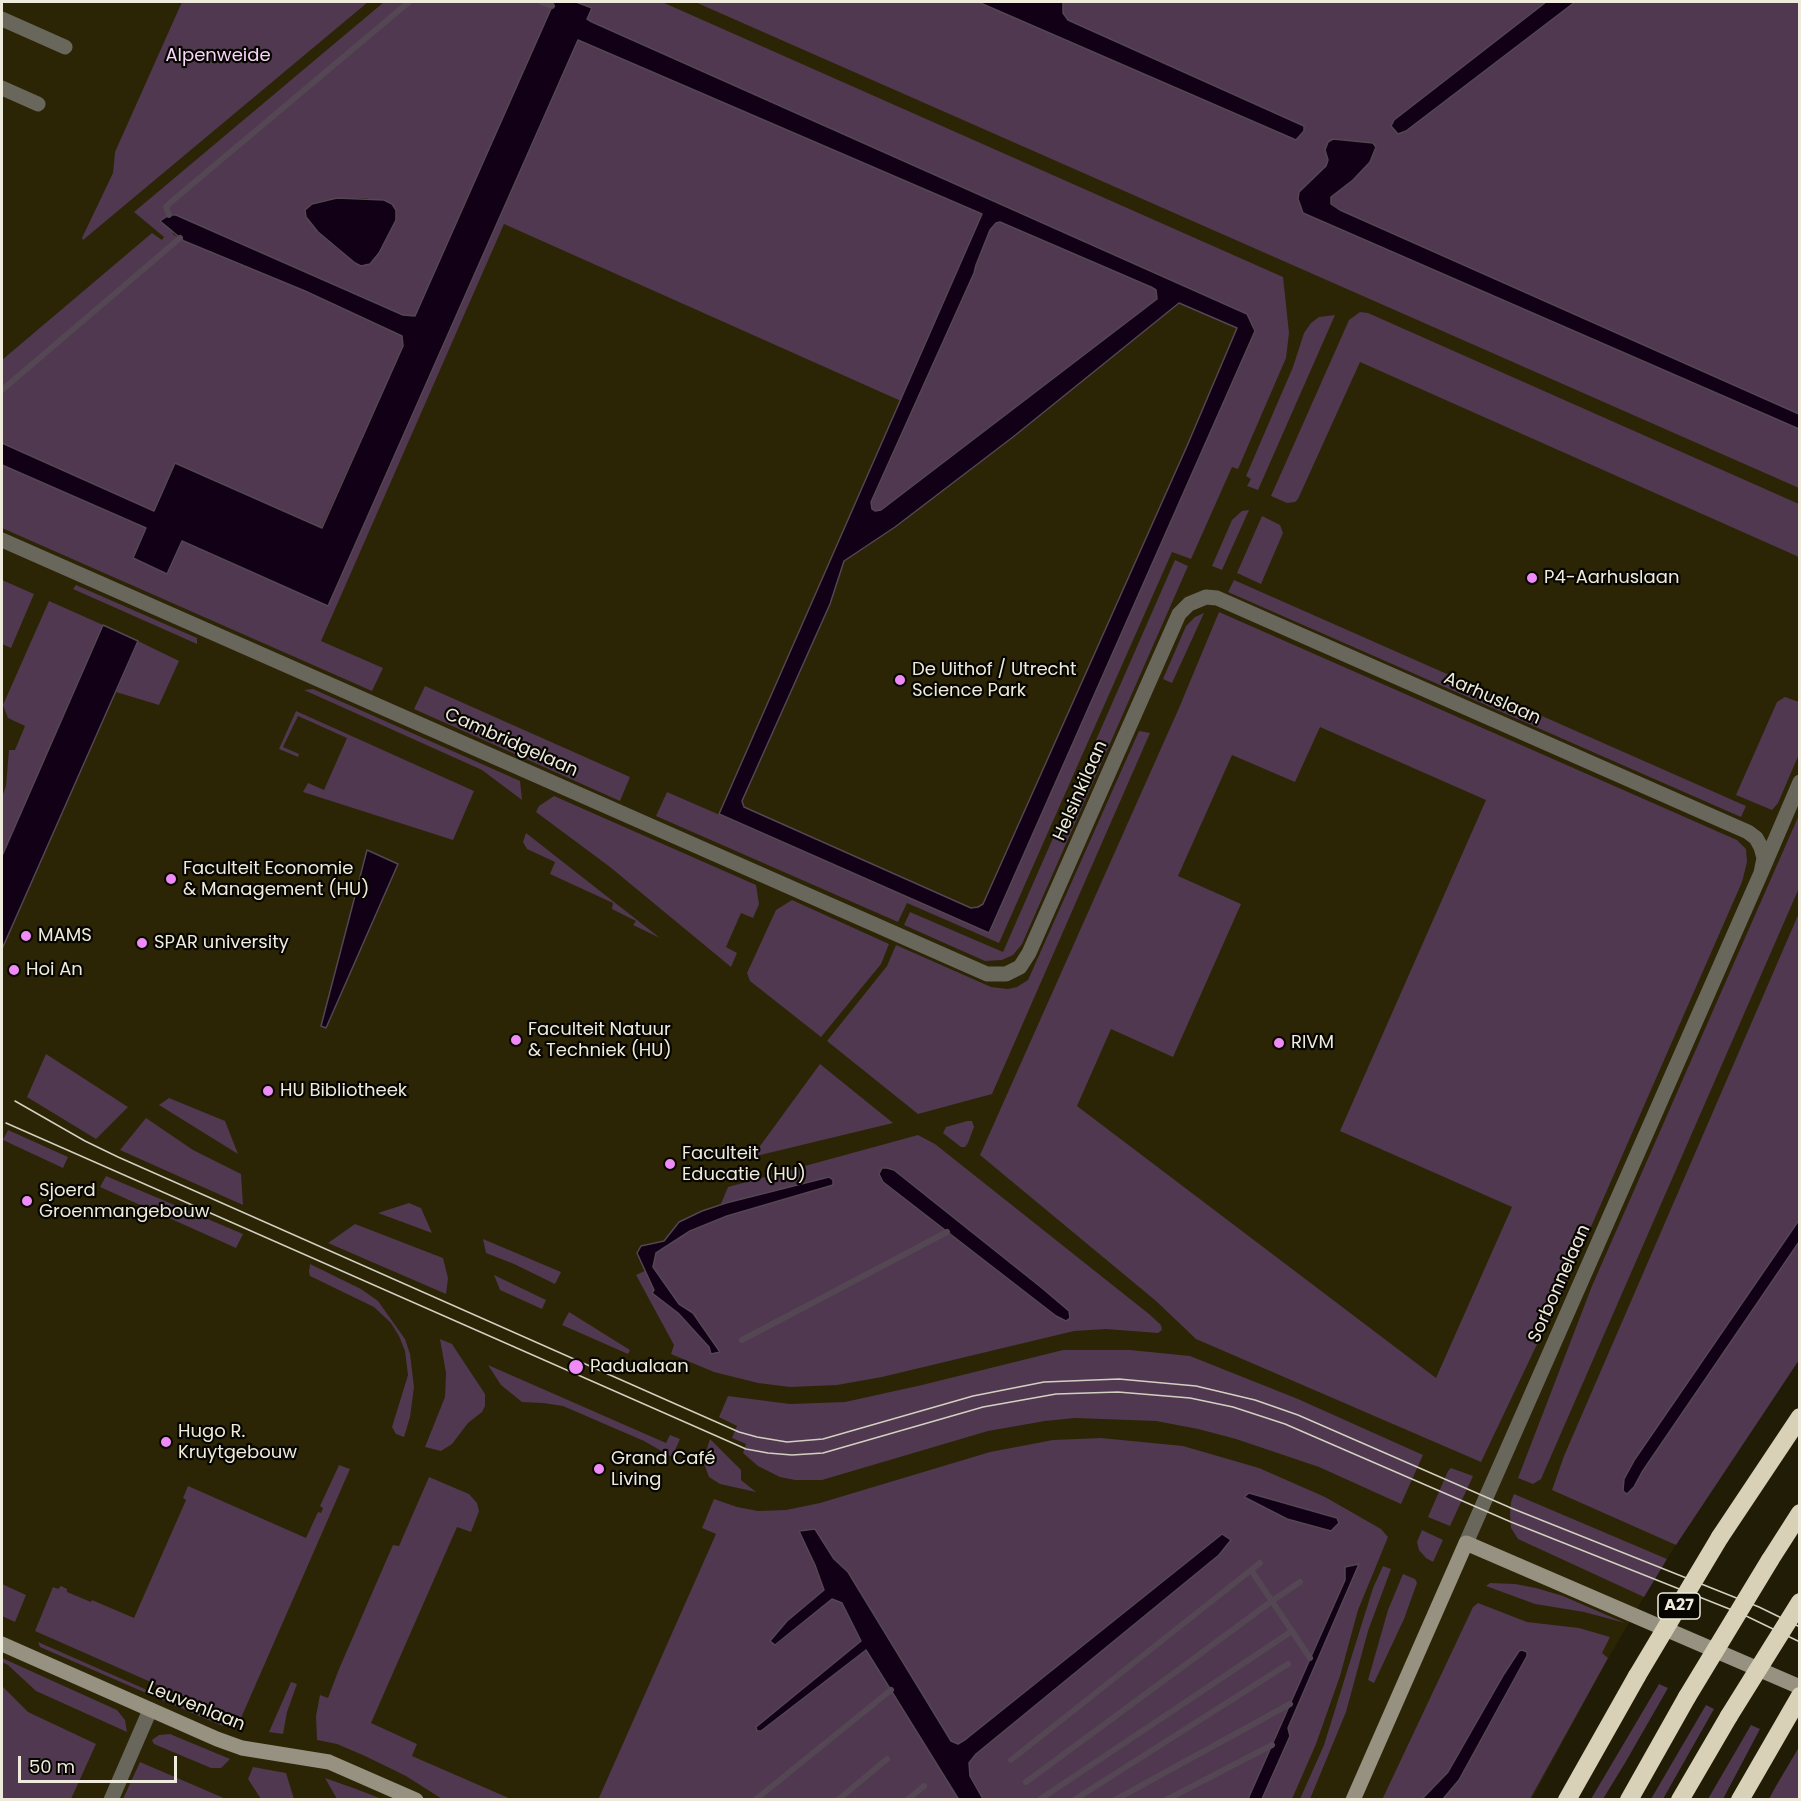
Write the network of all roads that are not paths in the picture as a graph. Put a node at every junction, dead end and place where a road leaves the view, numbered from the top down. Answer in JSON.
{"nodes":[{"id":1,"x":2,"y":19,"type":"edge"},
{"id":2,"x":65,"y":47,"type":"dead end"},
{"id":3,"x":2,"y":88,"type":"edge"},
{"id":4,"x":38,"y":104,"type":"dead end"},
{"id":5,"x":2,"y":540,"type":"edge"},
{"id":6,"x":1179,"y":614,"type":"joint"},
{"id":7,"x":1800,"y":782,"type":"edge"},
{"id":8,"x":1761,"y":873,"type":"junction"},
{"id":9,"x":1006,"y":974,"type":"joint"},
{"id":10,"x":1800,"y":1417,"type":"edge"},
{"id":11,"x":1800,"y":1513,"type":"edge"},
{"id":12,"x":1466,"y":1543,"type":"junction"},
{"id":13,"x":1800,"y":1602,"type":"edge"},
{"id":14,"x":2,"y":1644,"type":"edge"},
{"id":15,"x":1800,"y":1687,"type":"edge"},
{"id":16,"x":1800,"y":1696,"type":"edge"},
{"id":17,"x":150,"y":1710,"type":"junction"},
{"id":18,"x":111,"y":1800,"type":"edge"},
{"id":19,"x":416,"y":1800,"type":"edge"},
{"id":20,"x":1353,"y":1800,"type":"edge"},
{"id":21,"x":1568,"y":1800,"type":"edge"},
{"id":22,"x":1629,"y":1800,"type":"edge"},
{"id":23,"x":1680,"y":1800,"type":"edge"},
{"id":24,"x":1740,"y":1800,"type":"edge"}],
"edges":[{"from":1,"to":2,"type":"street"},
{"from":3,"to":4,"type":"street"},
{"from":5,"to":9,"type":"street","name":"Cambridgelaan"},
{"from":6,"to":8,"type":"street","name":"Aarhuslaan"},
{"from":6,"to":9,"type":"street","name":"Helsinkilaan"},
{"from":7,"to":8,"type":"street","name":"Sorbonnelaan"},
{"from":8,"to":12,"type":"street","name":"Sorbonnelaan"},
{"from":10,"to":21,"type":"highway","number":"A27","bridge":true},
{"from":11,"to":22,"type":"highway","bridge":true},
{"from":12,"to":15,"type":"main road"},
{"from":12,"to":20,"type":"main road","name":"Sorbonnelaan"},
{"from":13,"to":23,"type":"highway","bridge":true},
{"from":14,"to":17,"type":"main road","name":"Leuvenlaan"},
{"from":16,"to":24,"type":"highway"},
{"from":17,"to":18,"type":"street"},
{"from":17,"to":19,"type":"main road","name":"Leuvenlaan"}]}
